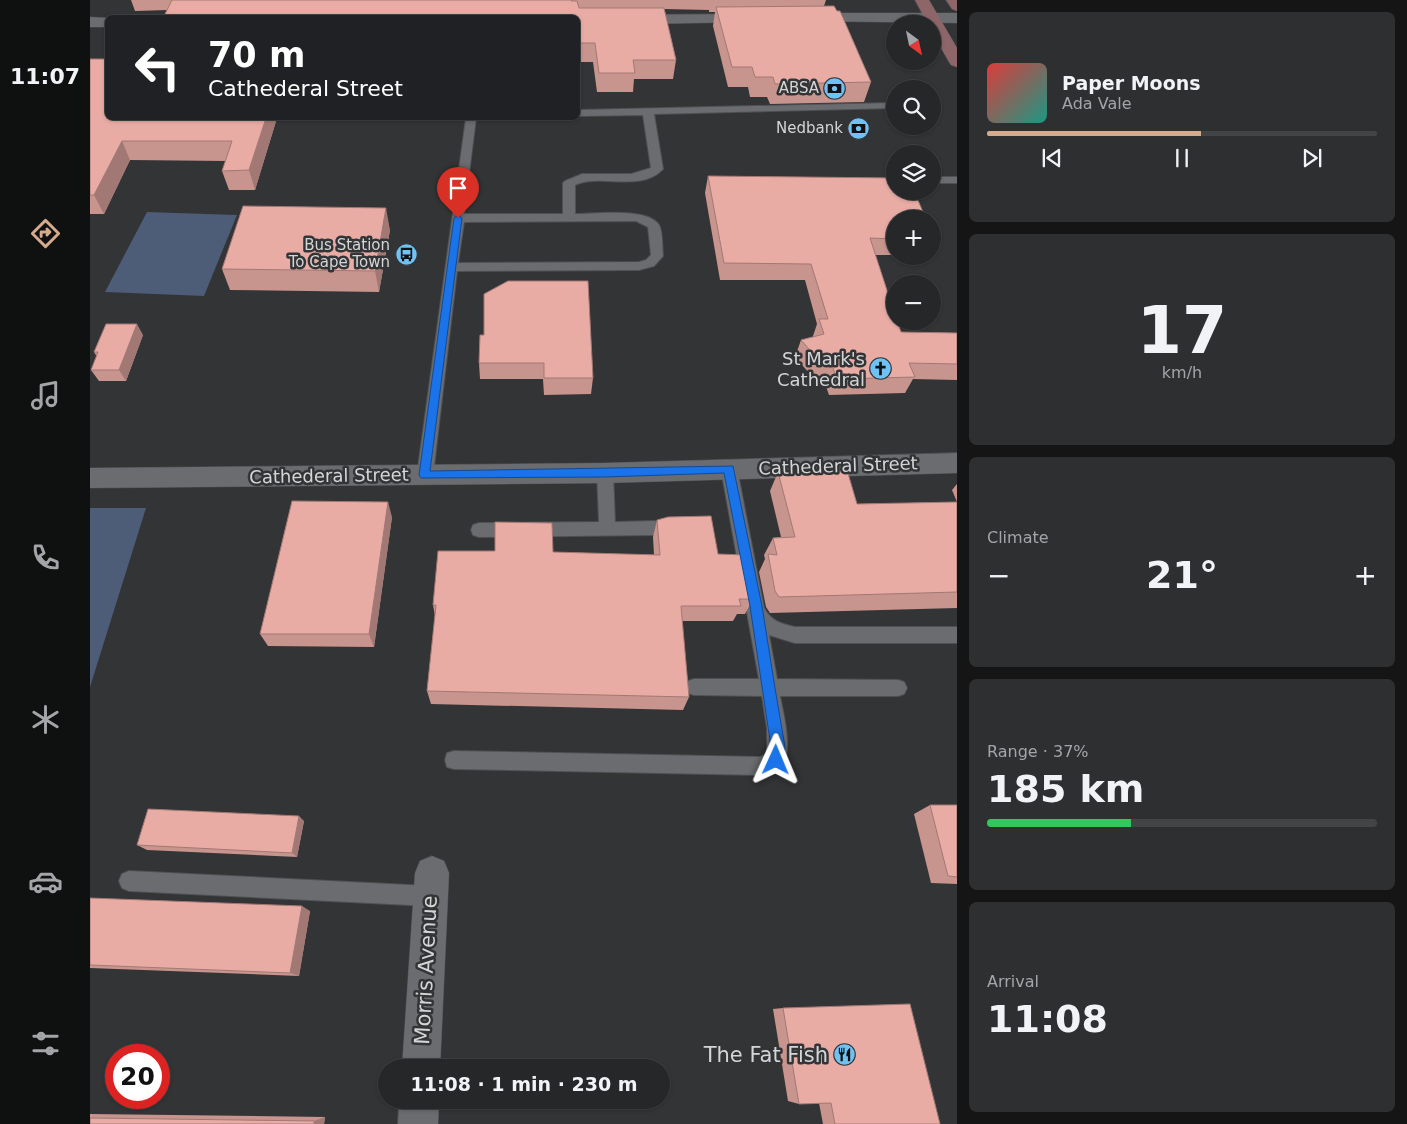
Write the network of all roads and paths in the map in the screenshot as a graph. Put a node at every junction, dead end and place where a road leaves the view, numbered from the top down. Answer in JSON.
{"nodes":[{"id":1,"x":922,"y":0,"type":"edge"},
{"id":2,"x":953,"y":0,"type":"edge"},
{"id":3,"x":957,"y":6,"type":"edge"},
{"id":4,"x":930,"y":15,"type":"edge"},
{"id":5,"x":766,"y":18,"type":"edge"},
{"id":6,"x":786,"y":18,"type":"edge"},
{"id":7,"x":886,"y":18,"type":"edge"},
{"id":8,"x":941,"y":18,"type":"edge"},
{"id":9,"x":957,"y":18,"type":"edge"},
{"id":10,"x":580,"y":20,"type":"edge"},
{"id":11,"x":90,"y":22,"type":"edge"},
{"id":12,"x":105,"y":22,"type":"edge"},
{"id":13,"x":941,"y":35,"type":"edge"},
{"id":14,"x":957,"y":62,"type":"edge"},
{"id":15,"x":886,"y":106,"type":"edge"},
{"id":16,"x":648,"y":112,"type":"junction"},
{"id":17,"x":580,"y":113,"type":"edge"},
{"id":18,"x":471,"y":120,"type":"edge"},
{"id":19,"x":941,"y":180,"type":"edge"},
{"id":20,"x":957,"y":180,"type":"edge"},
{"id":21,"x":569,"y":216,"type":"junction"},
{"id":22,"x":458,"y":218,"type":"junction"},
{"id":23,"x":452,"y":267,"type":"junction"},
{"id":24,"x":957,"y":463,"type":"edge"},
{"id":25,"x":729,"y":469,"type":"junction"},
{"id":26,"x":605,"y":473,"type":"junction"},
{"id":27,"x":424,"y":475,"type":"junction"},
{"id":28,"x":90,"y":478,"type":"edge"},
{"id":29,"x":607,"y":528,"type":"junction"},
{"id":30,"x":655,"y":528,"type":"dead end"},
{"id":31,"x":479,"y":530,"type":"dead end"},
{"id":32,"x":756,"y":606,"type":"junction"},
{"id":33,"x":957,"y":635,"type":"edge"},
{"id":34,"x":694,"y":687,"type":"dead end"},
{"id":35,"x":769,"y":688,"type":"junction"},
{"id":36,"x":898,"y":688,"type":"dead end"},
{"id":37,"x":454,"y":760,"type":"dead end"},
{"id":38,"x":129,"y":881,"type":"dead end"},
{"id":39,"x":431,"y":885,"type":"joint"},
{"id":40,"x":421,"y":1059,"type":"edge"},
{"id":41,"x":419,"y":1109,"type":"edge"},
{"id":42,"x":418,"y":1124,"type":"edge"}],
"edges":[{"from":1,"to":4,"type":"main road"},
{"from":2,"to":3,"type":"main road"},
{"from":5,"to":10,"type":"street"},
{"from":6,"to":7,"type":"street"},
{"from":8,"to":9,"type":"street"},
{"from":11,"to":12,"type":"street"},
{"from":13,"to":14,"type":"main road"},
{"from":15,"to":16,"type":"lane"},
{"from":16,"to":17,"type":"lane"},
{"from":16,"to":21,"type":"lane"},
{"from":18,"to":22,"type":"lane"},
{"from":19,"to":20,"type":"lane"},
{"from":21,"to":22,"type":"lane"},
{"from":21,"to":23,"type":"lane"},
{"from":22,"to":23,"type":"lane"},
{"from":23,"to":27,"type":"lane"},
{"from":24,"to":25,"type":"street","name":"Cathederal Street"},
{"from":25,"to":26,"type":"street","name":"Cathederal Street"},
{"from":25,"to":32,"type":"lane"},
{"from":26,"to":27,"type":"street","name":"Cathederal Street"},
{"from":26,"to":29,"type":"lane"},
{"from":27,"to":28,"type":"street","name":"Cathederal Street"},
{"from":29,"to":30,"type":"lane"},
{"from":29,"to":31,"type":"lane"},
{"from":32,"to":33,"type":"lane"},
{"from":32,"to":35,"type":"lane"},
{"from":34,"to":35,"type":"lane"},
{"from":35,"to":36,"type":"lane"},
{"from":35,"to":37,"type":"lane"},
{"from":38,"to":39,"type":"lane"},
{"from":39,"to":40,"type":"street","name":"Morris Avenue"},
{"from":41,"to":42,"type":"street"}]}
